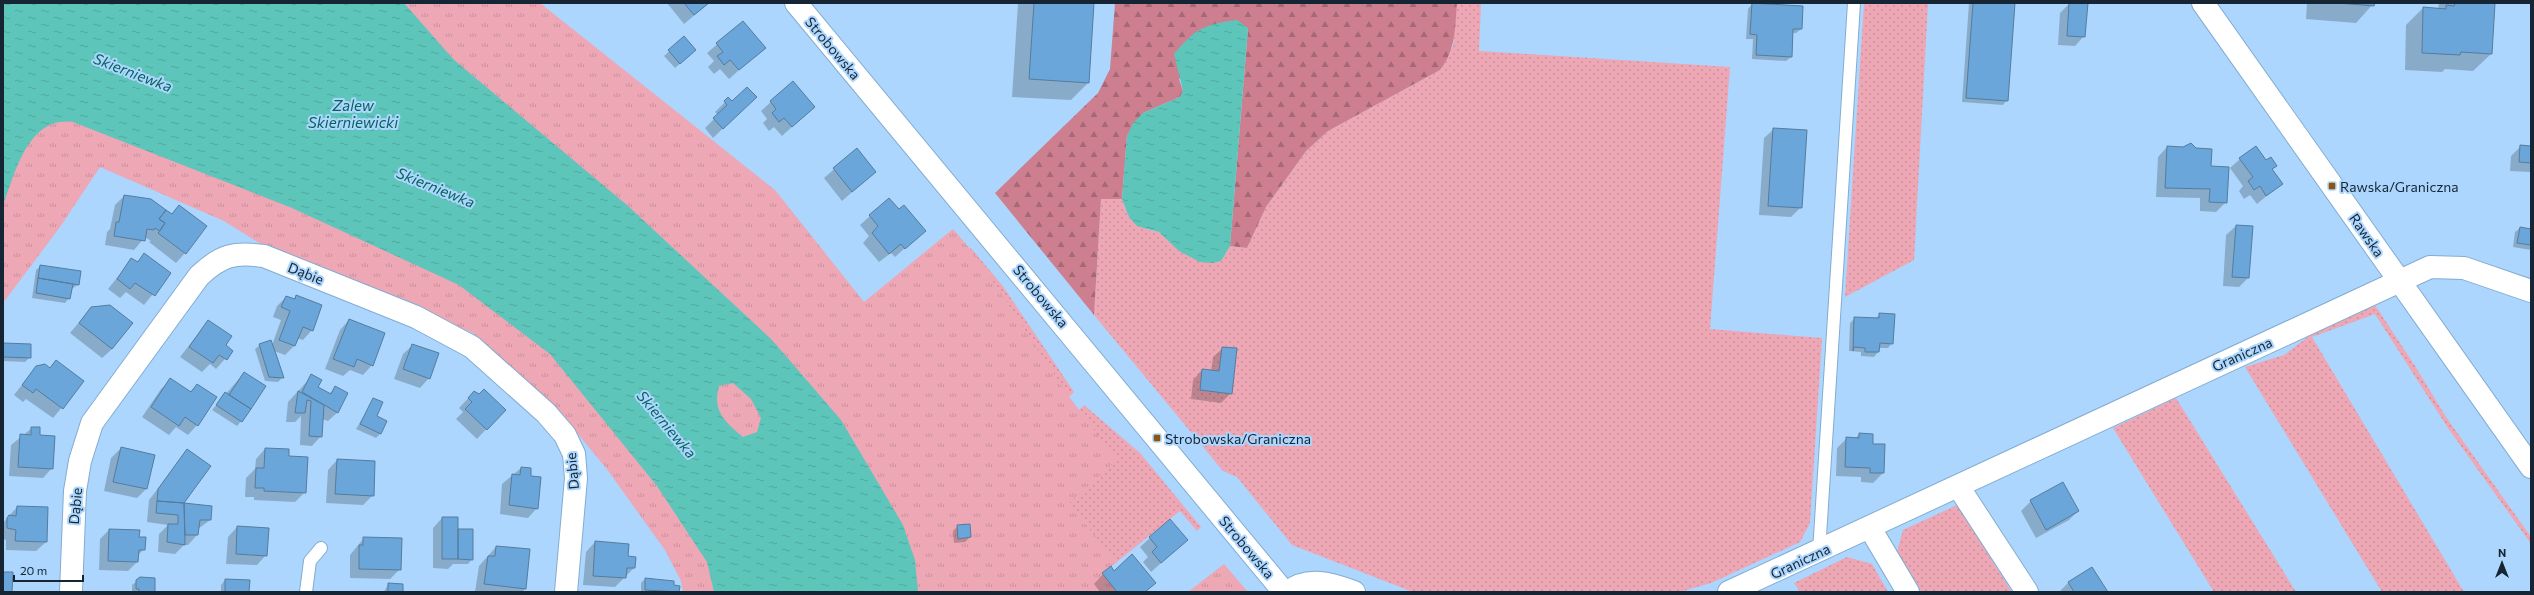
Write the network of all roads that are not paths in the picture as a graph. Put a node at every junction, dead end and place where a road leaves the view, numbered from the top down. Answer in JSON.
{"nodes":[{"id":1,"x":796,"y":3,"type":"edge"},
{"id":2,"x":1854,"y":3,"type":"edge"},
{"id":3,"x":2203,"y":3,"type":"edge"},
{"id":4,"x":2399,"y":280,"type":"junction"},
{"id":5,"x":2531,"y":291,"type":"edge"},
{"id":6,"x":2531,"y":467,"type":"edge"},
{"id":7,"x":1958,"y":486,"type":"junction"},
{"id":8,"x":1870,"y":528,"type":"junction"},
{"id":9,"x":320,"y":548,"type":"dead end"},
{"id":10,"x":1819,"y":552,"type":"junction"},
{"id":11,"x":71,"y":592,"type":"edge"},
{"id":12,"x":306,"y":592,"type":"edge"},
{"id":13,"x":566,"y":592,"type":"edge"},
{"id":14,"x":1284,"y":592,"type":"edge"},
{"id":15,"x":1288,"y":592,"type":"edge"},
{"id":16,"x":1354,"y":592,"type":"edge"},
{"id":17,"x":1729,"y":592,"type":"edge"},
{"id":18,"x":1908,"y":592,"type":"edge"},
{"id":19,"x":2027,"y":592,"type":"edge"}],
"edges":[{"from":1,"to":14,"type":"street","name":"Strobowska"},
{"from":2,"to":10,"type":"lane"},
{"from":3,"to":4,"type":"street","name":"Rawska"},
{"from":4,"to":5,"type":"street","name":"Graniczna"},
{"from":4,"to":6,"type":"street","name":"Rawska"},
{"from":4,"to":7,"type":"street","name":"Graniczna"},
{"from":7,"to":8,"type":"street","name":"Graniczna"},
{"from":7,"to":19,"type":"street"},
{"from":8,"to":10,"type":"street","name":"Graniczna"},
{"from":8,"to":18,"type":"street"},
{"from":9,"to":12,"type":"lane"},
{"from":10,"to":17,"type":"street","name":"Graniczna"},
{"from":11,"to":13,"type":"street","name":"Dąbie"},
{"from":15,"to":16,"type":"street"}]}
